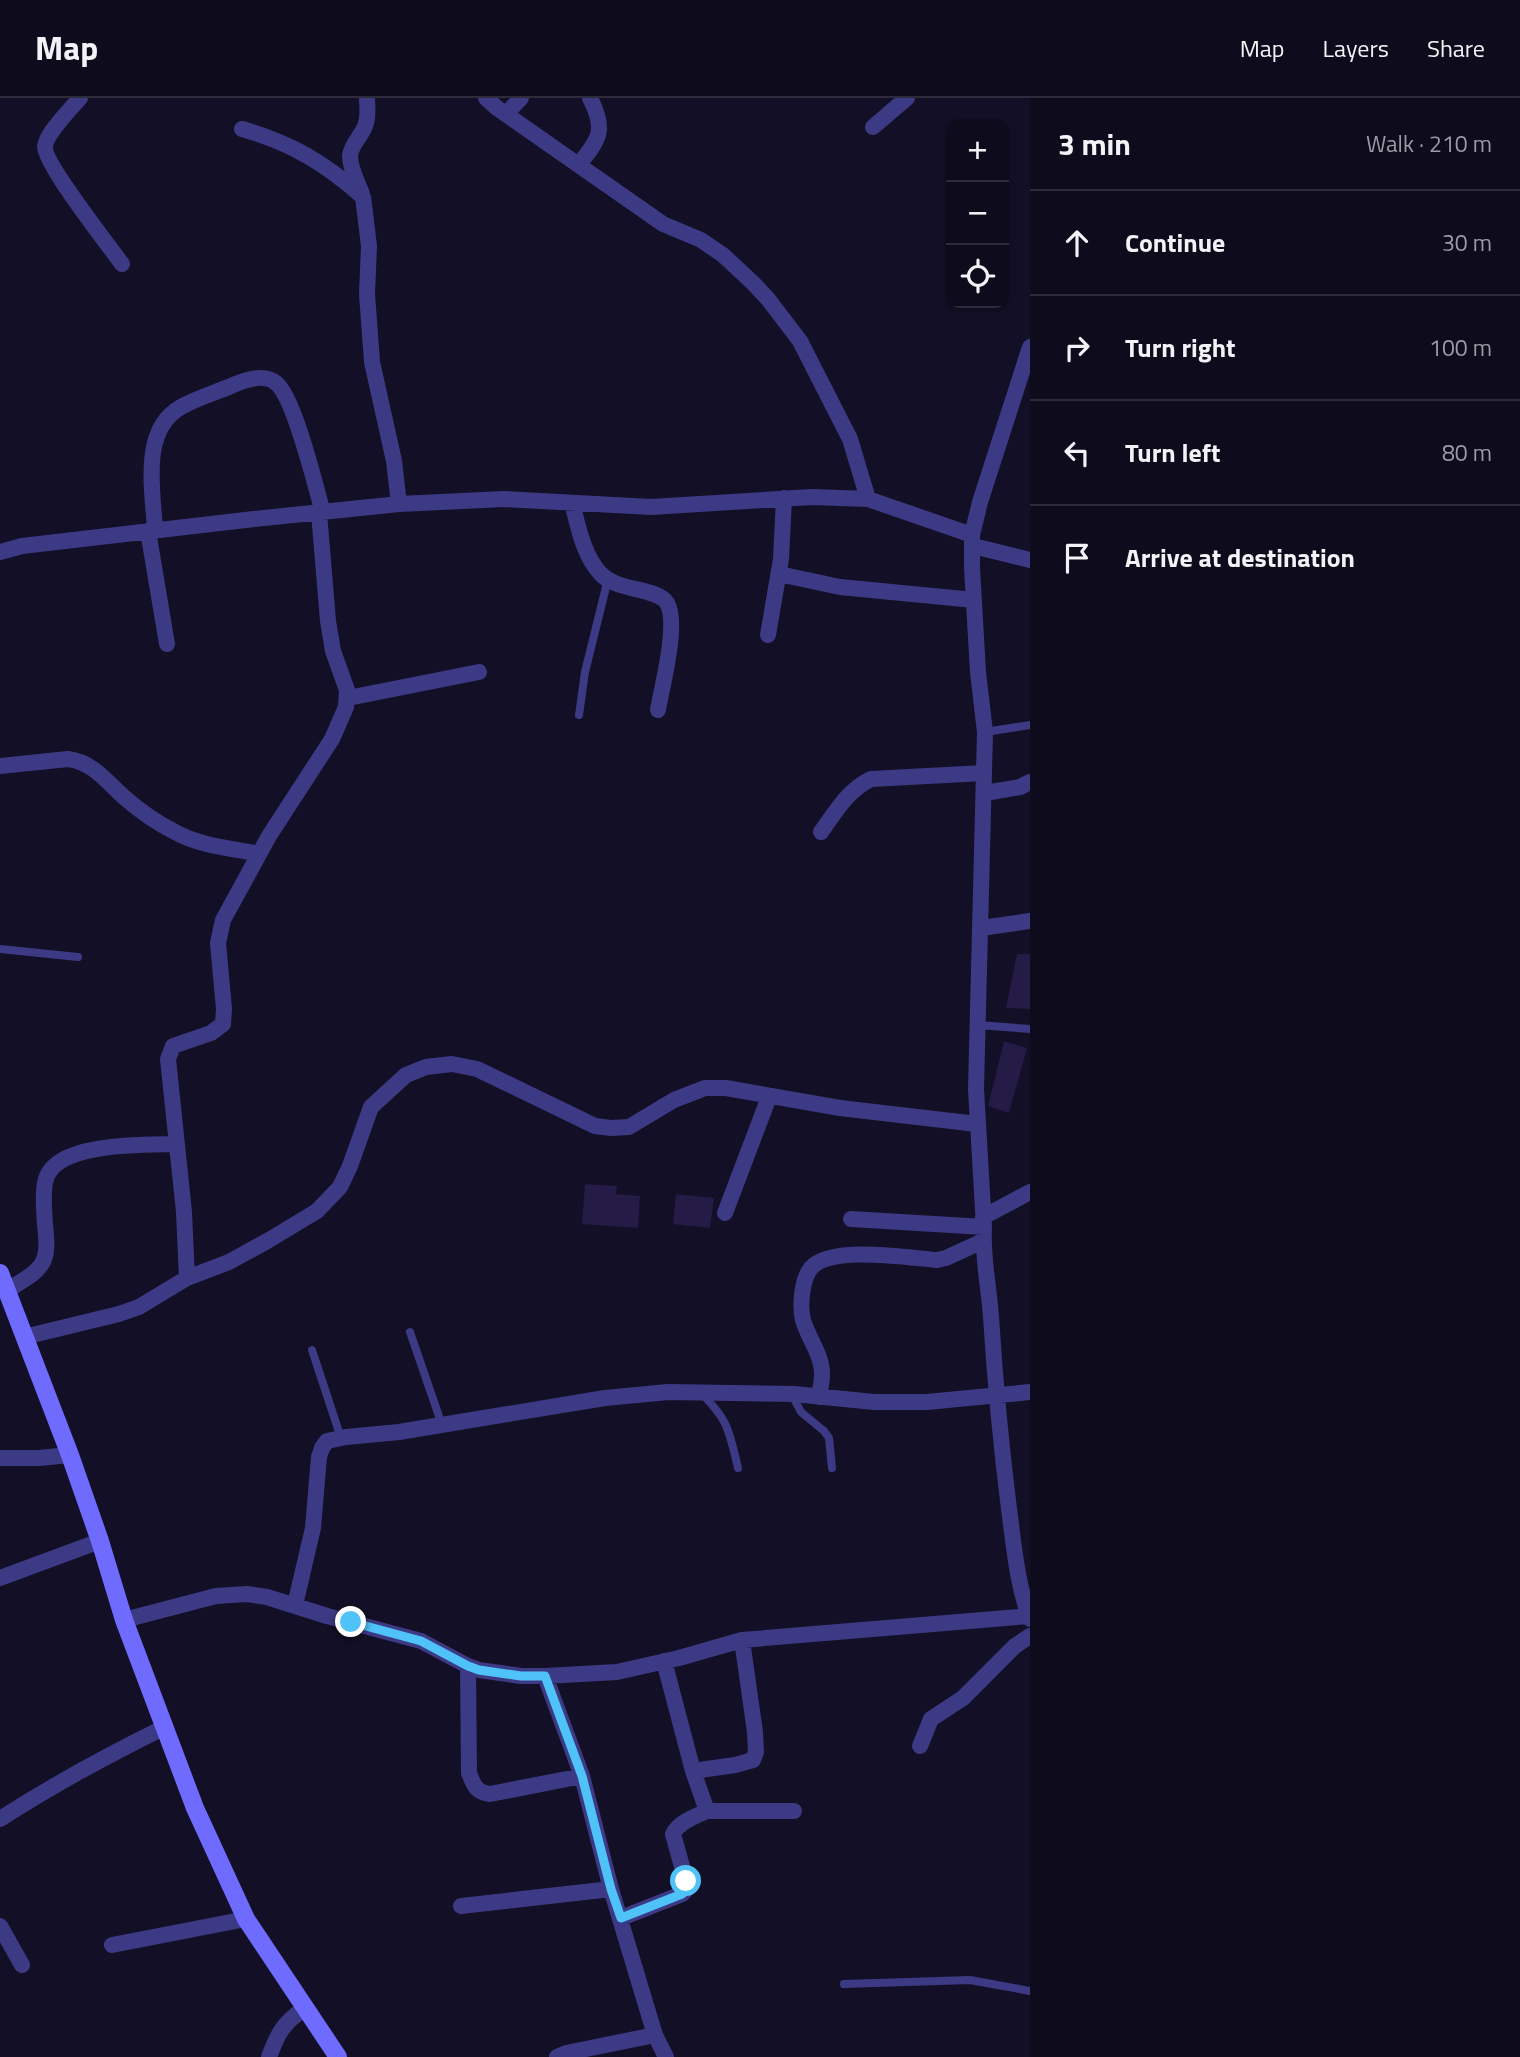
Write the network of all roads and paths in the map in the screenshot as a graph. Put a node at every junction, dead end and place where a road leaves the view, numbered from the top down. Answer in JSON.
{"nodes":[{"id":1,"x":80,"y":98,"type":"edge"},
{"id":2,"x":367,"y":98,"type":"edge"},
{"id":3,"x":486,"y":98,"type":"edge"},
{"id":4,"x":521,"y":98,"type":"edge"},
{"id":5,"x":590,"y":98,"type":"edge"},
{"id":6,"x":907,"y":98,"type":"edge"},
{"id":7,"x":506,"y":114,"type":"junction"},
{"id":8,"x":873,"y":127,"type":"dead end"},
{"id":9,"x":242,"y":129,"type":"dead end"},
{"id":10,"x":579,"y":164,"type":"junction"},
{"id":11,"x":363,"y":197,"type":"junction"},
{"id":12,"x":122,"y":264,"type":"dead end"},
{"id":13,"x":1030,"y":346,"type":"edge"},
{"id":14,"x":784,"y":498,"type":"junction"},
{"id":15,"x":868,"y":499,"type":"junction"},
{"id":16,"x":572,"y":503,"type":"junction"},
{"id":17,"x":399,"y":505,"type":"junction"},
{"id":18,"x":321,"y":513,"type":"junction"},
{"id":19,"x":151,"y":531,"type":"junction"},
{"id":20,"x":973,"y":540,"type":"junction"},
{"id":21,"x":0,"y":552,"type":"edge"},
{"id":22,"x":1030,"y":560,"type":"edge"},
{"id":23,"x":779,"y":574,"type":"junction"},
{"id":24,"x":608,"y":579,"type":"junction"},
{"id":25,"x":974,"y":600,"type":"junction"},
{"id":26,"x":768,"y":635,"type":"dead end"},
{"id":27,"x":167,"y":644,"type":"dead end"},
{"id":28,"x":480,"y":672,"type":"dead end"},
{"id":29,"x":348,"y":698,"type":"junction"},
{"id":30,"x":658,"y":710,"type":"dead end"},
{"id":31,"x":579,"y":715,"type":"dead end"},
{"id":32,"x":1030,"y":725,"type":"edge"},
{"id":33,"x":985,"y":732,"type":"junction"},
{"id":34,"x":0,"y":766,"type":"edge"},
{"id":35,"x":984,"y":773,"type":"junction"},
{"id":36,"x":1030,"y":782,"type":"edge"},
{"id":37,"x":985,"y":793,"type":"junction"},
{"id":38,"x":821,"y":832,"type":"dead end"},
{"id":39,"x":259,"y":854,"type":"junction"},
{"id":40,"x":1030,"y":921,"type":"edge"},
{"id":41,"x":981,"y":928,"type":"junction"},
{"id":42,"x":0,"y":949,"type":"edge"},
{"id":43,"x":78,"y":957,"type":"dead end"},
{"id":44,"x":978,"y":1025,"type":"junction"},
{"id":45,"x":1030,"y":1029,"type":"edge"},
{"id":46,"x":768,"y":1097,"type":"junction"},
{"id":47,"x":977,"y":1124,"type":"junction"},
{"id":48,"x":176,"y":1144,"type":"junction"},
{"id":49,"x":1030,"y":1192,"type":"edge"},
{"id":50,"x":725,"y":1213,"type":"dead end"},
{"id":51,"x":851,"y":1219,"type":"dead end"},
{"id":52,"x":984,"y":1228,"type":"junction"},
{"id":53,"x":0,"y":1273,"type":"edge"},
{"id":54,"x":187,"y":1278,"type":"junction"},
{"id":55,"x":7,"y":1290,"type":"junction"},
{"id":56,"x":410,"y":1332,"type":"dead end"},
{"id":57,"x":24,"y":1337,"type":"junction"},
{"id":58,"x":312,"y":1350,"type":"dead end"},
{"id":59,"x":700,"y":1392,"type":"junction"},
{"id":60,"x":1030,"y":1392,"type":"edge"},
{"id":61,"x":792,"y":1394,"type":"junction"},
{"id":62,"x":996,"y":1396,"type":"junction"},
{"id":63,"x":819,"y":1397,"type":"junction"},
{"id":64,"x":442,"y":1424,"type":"junction"},
{"id":65,"x":341,"y":1438,"type":"junction"},
{"id":66,"x":70,"y":1455,"type":"junction"},
{"id":67,"x":0,"y":1458,"type":"edge"},
{"id":68,"x":738,"y":1468,"type":"dead end"},
{"id":69,"x":832,"y":1468,"type":"dead end"},
{"id":70,"x":100,"y":1541,"type":"junction"},
{"id":71,"x":0,"y":1578,"type":"edge"},
{"id":72,"x":295,"y":1605,"type":"junction"},
{"id":73,"x":1029,"y":1618,"type":"edge"},
{"id":74,"x":124,"y":1620,"type":"junction"},
{"id":75,"x":1030,"y":1636,"type":"edge"},
{"id":76,"x":742,"y":1640,"type":"junction"},
{"id":77,"x":664,"y":1661,"type":"junction"},
{"id":78,"x":468,"y":1666,"type":"junction"},
{"id":79,"x":545,"y":1676,"type":"junction"},
{"id":80,"x":165,"y":1727,"type":"junction"},
{"id":81,"x":920,"y":1746,"type":"dead end"},
{"id":82,"x":693,"y":1771,"type":"junction"},
{"id":83,"x":582,"y":1776,"type":"junction"},
{"id":84,"x":707,"y":1811,"type":"junction"},
{"id":85,"x":794,"y":1811,"type":"dead end"},
{"id":86,"x":0,"y":1819,"type":"edge"},
{"id":87,"x":611,"y":1889,"type":"junction"},
{"id":88,"x":461,"y":1906,"type":"dead end"},
{"id":89,"x":621,"y":1918,"type":"junction"},
{"id":90,"x":246,"y":1919,"type":"junction"},
{"id":91,"x":0,"y":1926,"type":"edge"},
{"id":92,"x":112,"y":1945,"type":"dead end"},
{"id":93,"x":22,"y":1965,"type":"dead end"},
{"id":94,"x":844,"y":1984,"type":"dead end"},
{"id":95,"x":1030,"y":1991,"type":"edge"},
{"id":96,"x":304,"y":2009,"type":"junction"},
{"id":97,"x":655,"y":2035,"type":"junction"},
{"id":98,"x":268,"y":2057,"type":"edge"},
{"id":99,"x":338,"y":2057,"type":"edge"},
{"id":100,"x":557,"y":2057,"type":"edge"},
{"id":101,"x":666,"y":2057,"type":"edge"}],
"edges":[{"from":1,"to":12,"type":"street"},
{"from":2,"to":11,"type":"street"},
{"from":3,"to":7,"type":"street"},
{"from":4,"to":7,"type":"street"},
{"from":5,"to":10,"type":"street"},
{"from":6,"to":8,"type":"street"},
{"from":7,"to":10,"type":"street"},
{"from":9,"to":11,"type":"street"},
{"from":10,"to":15,"type":"street"},
{"from":11,"to":17,"type":"street"},
{"from":13,"to":20,"type":"street"},
{"from":14,"to":15,"type":"street"},
{"from":14,"to":16,"type":"street"},
{"from":14,"to":23,"type":"street"},
{"from":15,"to":20,"type":"street"},
{"from":16,"to":17,"type":"street"},
{"from":16,"to":24,"type":"street"},
{"from":17,"to":18,"type":"street"},
{"from":18,"to":19,"type":"street"},
{"from":18,"to":19,"type":"street"},
{"from":18,"to":29,"type":"street"},
{"from":19,"to":21,"type":"street"},
{"from":19,"to":27,"type":"street"},
{"from":20,"to":22,"type":"street"},
{"from":20,"to":25,"type":"street"},
{"from":23,"to":25,"type":"street"},
{"from":23,"to":26,"type":"street"},
{"from":24,"to":30,"type":"street"},
{"from":24,"to":31,"type":"lane"},
{"from":25,"to":33,"type":"street"},
{"from":28,"to":29,"type":"street"},
{"from":29,"to":39,"type":"street"},
{"from":32,"to":33,"type":"lane"},
{"from":33,"to":35,"type":"street"},
{"from":34,"to":39,"type":"street"},
{"from":35,"to":37,"type":"street"},
{"from":35,"to":38,"type":"street"},
{"from":36,"to":37,"type":"street"},
{"from":37,"to":41,"type":"street"},
{"from":39,"to":48,"type":"street"},
{"from":40,"to":41,"type":"street"},
{"from":41,"to":44,"type":"street"},
{"from":42,"to":43,"type":"lane"},
{"from":44,"to":45,"type":"lane"},
{"from":44,"to":47,"type":"street"},
{"from":46,"to":47,"type":"street"},
{"from":46,"to":50,"type":"street"},
{"from":46,"to":54,"type":"street"},
{"from":47,"to":52,"type":"street"},
{"from":48,"to":54,"type":"street"},
{"from":48,"to":55,"type":"street"},
{"from":49,"to":52,"type":"street"},
{"from":51,"to":52,"type":"street"},
{"from":52,"to":62,"type":"street"},
{"from":52,"to":63,"type":"street"},
{"from":53,"to":55,"type":"main road"},
{"from":54,"to":57,"type":"street"},
{"from":55,"to":57,"type":"main road"},
{"from":56,"to":64,"type":"lane"},
{"from":57,"to":66,"type":"main road"},
{"from":58,"to":65,"type":"lane"},
{"from":59,"to":61,"type":"street"},
{"from":59,"to":64,"type":"street"},
{"from":59,"to":68,"type":"lane"},
{"from":60,"to":62,"type":"street"},
{"from":61,"to":63,"type":"street"},
{"from":61,"to":69,"type":"lane"},
{"from":62,"to":63,"type":"street"},
{"from":62,"to":73,"type":"street"},
{"from":64,"to":65,"type":"street"},
{"from":65,"to":72,"type":"street"},
{"from":66,"to":67,"type":"street"},
{"from":66,"to":70,"type":"main road"},
{"from":70,"to":71,"type":"street"},
{"from":70,"to":74,"type":"main road"},
{"from":72,"to":74,"type":"street"},
{"from":72,"to":78,"type":"street"},
{"from":73,"to":76,"type":"street"},
{"from":74,"to":80,"type":"main road"},
{"from":75,"to":81,"type":"street"},
{"from":76,"to":77,"type":"street"},
{"from":76,"to":82,"type":"street"},
{"from":77,"to":79,"type":"street"},
{"from":77,"to":82,"type":"street"},
{"from":78,"to":79,"type":"street"},
{"from":78,"to":83,"type":"street"},
{"from":79,"to":83,"type":"street"},
{"from":80,"to":86,"type":"street"},
{"from":80,"to":90,"type":"main road"},
{"from":82,"to":84,"type":"street"},
{"from":83,"to":87,"type":"street"},
{"from":84,"to":85,"type":"street"},
{"from":84,"to":89,"type":"street"},
{"from":87,"to":88,"type":"street"},
{"from":87,"to":89,"type":"street"},
{"from":89,"to":97,"type":"street"},
{"from":90,"to":92,"type":"street"},
{"from":90,"to":96,"type":"main road"},
{"from":91,"to":93,"type":"street"},
{"from":94,"to":95,"type":"lane"},
{"from":96,"to":98,"type":"street"},
{"from":96,"to":99,"type":"main road"},
{"from":97,"to":100,"type":"street"},
{"from":97,"to":101,"type":"street"}]}
